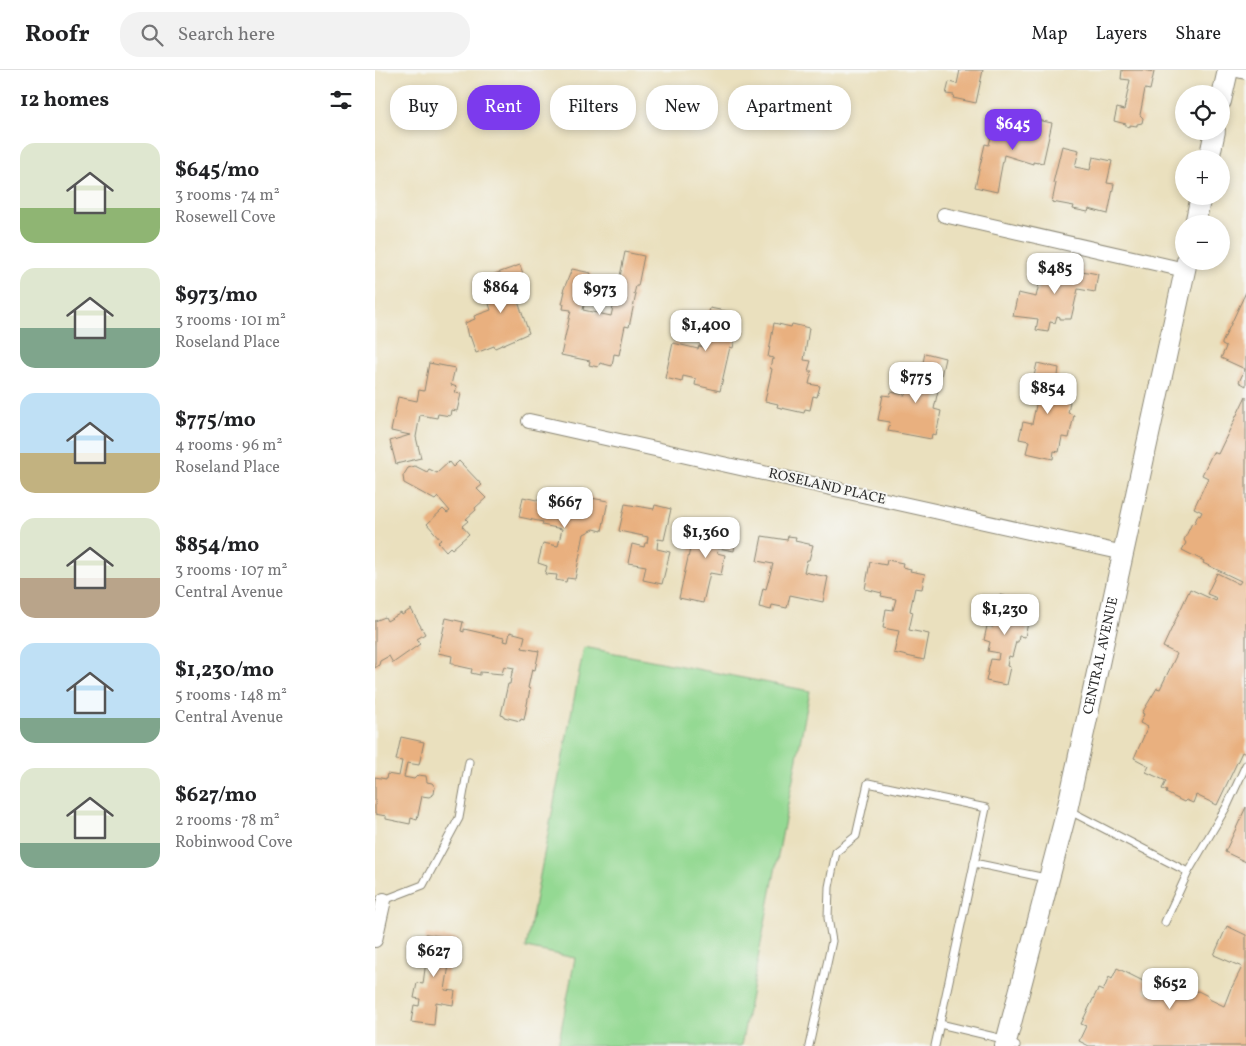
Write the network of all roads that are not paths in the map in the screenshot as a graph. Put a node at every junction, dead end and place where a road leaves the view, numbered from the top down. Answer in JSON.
{"nodes":[{"id":1,"x":1228,"y":70,"type":"edge"},
{"id":2,"x":1237,"y":70,"type":"edge"},
{"id":3,"x":1246,"y":72,"type":"edge"},
{"id":4,"x":1225,"y":85,"type":"edge"},
{"id":5,"x":943,"y":215,"type":"dead end"},
{"id":6,"x":1175,"y":264,"type":"edge"},
{"id":7,"x":1185,"y":270,"type":"edge"},
{"id":8,"x":529,"y":421,"type":"dead end"},
{"id":9,"x":1124,"y":553,"type":"junction"},
{"id":10,"x":469,"y":762,"type":"dead end"},
{"id":11,"x":1246,"y":765,"type":"edge"},
{"id":12,"x":1067,"y":810,"type":"junction"},
{"id":13,"x":974,"y":863,"type":"junction"},
{"id":14,"x":1188,"y":872,"type":"junction"},
{"id":15,"x":1049,"y":879,"type":"junction"},
{"id":16,"x":384,"y":900,"type":"joint"},
{"id":17,"x":1165,"y":922,"type":"dead end"},
{"id":18,"x":375,"y":940,"type":"edge"},
{"id":19,"x":940,"y":1024,"type":"junction"},
{"id":20,"x":1009,"y":1044,"type":"edge"},
{"id":21,"x":809,"y":1046,"type":"edge"},
{"id":22,"x":935,"y":1046,"type":"edge"}],
"edges":[{"from":1,"to":4,"type":"main road"},
{"from":2,"to":3,"type":"street"},
{"from":5,"to":6,"type":"street"},
{"from":7,"to":9,"type":"main road","name":"CENTRAL AVENUE"},
{"from":8,"to":9,"type":"street","name":"ROSELAND PLACE"},
{"from":9,"to":12,"type":"main road","name":"CENTRAL AVENUE"},
{"from":10,"to":16,"type":"lane"},
{"from":11,"to":14,"type":"lane"},
{"from":12,"to":14,"type":"lane"},
{"from":12,"to":15,"type":"main road","name":"CENTRAL AVENUE"},
{"from":13,"to":15,"type":"lane"},
{"from":13,"to":19,"type":"lane"},
{"from":13,"to":21,"type":"lane"},
{"from":14,"to":17,"type":"lane"},
{"from":15,"to":20,"type":"main road","name":"CENTRAL AVENUE"},
{"from":16,"to":18,"type":"street"},
{"from":19,"to":20,"type":"lane"},
{"from":19,"to":22,"type":"lane"}]}
